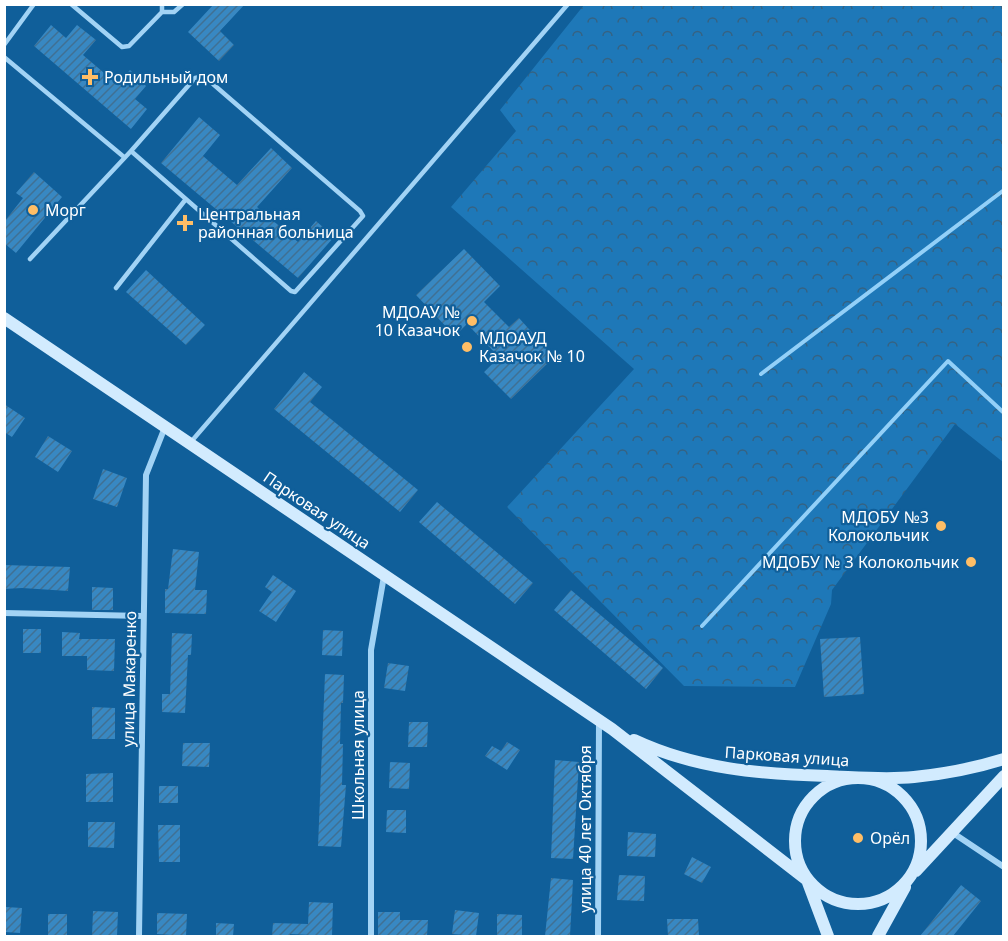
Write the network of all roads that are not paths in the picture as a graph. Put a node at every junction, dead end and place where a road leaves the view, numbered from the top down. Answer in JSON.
{"nodes":[{"id":1,"x":34,"y":4,"type":"edge"},
{"id":2,"x":71,"y":4,"type":"edge"},
{"id":3,"x":162,"y":4,"type":"edge"},
{"id":4,"x":183,"y":4,"type":"edge"},
{"id":5,"x":568,"y":4,"type":"edge"},
{"id":6,"x":162,"y":12,"type":"junction"},
{"id":7,"x":4,"y":45,"type":"edge"},
{"id":8,"x":4,"y":57,"type":"edge"},
{"id":9,"x":131,"y":151,"type":"junction"},
{"id":10,"x":124,"y":157,"type":"junction"},
{"id":11,"x":186,"y":199,"type":"junction"},
{"id":12,"x":30,"y":259,"type":"dead end"},
{"id":13,"x":116,"y":288,"type":"dead end"},
{"id":14,"x":4,"y":318,"type":"edge"},
{"id":15,"x":165,"y":426,"type":"junction"},
{"id":16,"x":190,"y":443,"type":"junction"},
{"id":17,"x":384,"y":575,"type":"junction"},
{"id":18,"x":4,"y":613,"type":"edge"},
{"id":19,"x":143,"y":616,"type":"junction"},
{"id":20,"x":599,"y":721,"type":"junction"},
{"id":21,"x":612,"y":729,"type":"junction"},
{"id":22,"x":1004,"y":759,"type":"edge"},
{"id":23,"x":1004,"y":776,"type":"edge"},
{"id":24,"x":860,"y":777,"type":"junction"},
{"id":25,"x":952,"y":832,"type":"junction"},
{"id":26,"x":1004,"y":867,"type":"edge"},
{"id":27,"x":910,"y":878,"type":"junction"},
{"id":28,"x":807,"y":880,"type":"junction"},
{"id":29,"x":140,"y":936,"type":"edge"},
{"id":30,"x":371,"y":936,"type":"edge"},
{"id":31,"x":598,"y":936,"type":"edge"},
{"id":32,"x":828,"y":936,"type":"edge"},
{"id":33,"x":878,"y":936,"type":"edge"}],
"edges":[{"from":1,"to":7,"type":"lane"},
{"from":2,"to":6,"type":"lane"},
{"from":3,"to":6,"type":"lane"},
{"from":4,"to":6,"type":"lane"},
{"from":5,"to":16,"type":"lane"},
{"from":8,"to":10,"type":"lane"},
{"from":9,"to":10,"type":"lane"},
{"from":9,"to":11,"type":"lane"},
{"from":9,"to":11,"type":"lane"},
{"from":10,"to":12,"type":"lane"},
{"from":11,"to":13,"type":"lane"},
{"from":14,"to":15,"type":"main road","name":"Парковая улица"},
{"from":15,"to":16,"type":"main road","name":"Парковая улица"},
{"from":15,"to":19,"type":"street","name":"улица Макаренко"},
{"from":16,"to":17,"type":"main road","name":"Парковая улица"},
{"from":17,"to":20,"type":"main road","name":"Парковая улица"},
{"from":17,"to":30,"type":"street","name":"Школьная улица"},
{"from":18,"to":19,"type":"street"},
{"from":19,"to":29,"type":"street","name":"улица Макаренко"},
{"from":20,"to":21,"type":"main road","name":"Парковая улица"},
{"from":20,"to":31,"type":"street","name":"улица 40 лет Октября"},
{"from":21,"to":24,"type":"main road","name":"Парковая улица"},
{"from":21,"to":28,"type":"main road","name":"Парковая улица"},
{"from":22,"to":24,"type":"main road"},
{"from":23,"to":25,"type":"main road"},
{"from":24,"to":27,"type":"main road"},
{"from":24,"to":28,"type":"main road"},
{"from":25,"to":26,"type":"street"},
{"from":25,"to":27,"type":"main road"},
{"from":27,"to":28,"type":"main road"},
{"from":27,"to":33,"type":"main road"},
{"from":28,"to":32,"type":"main road"}]}
